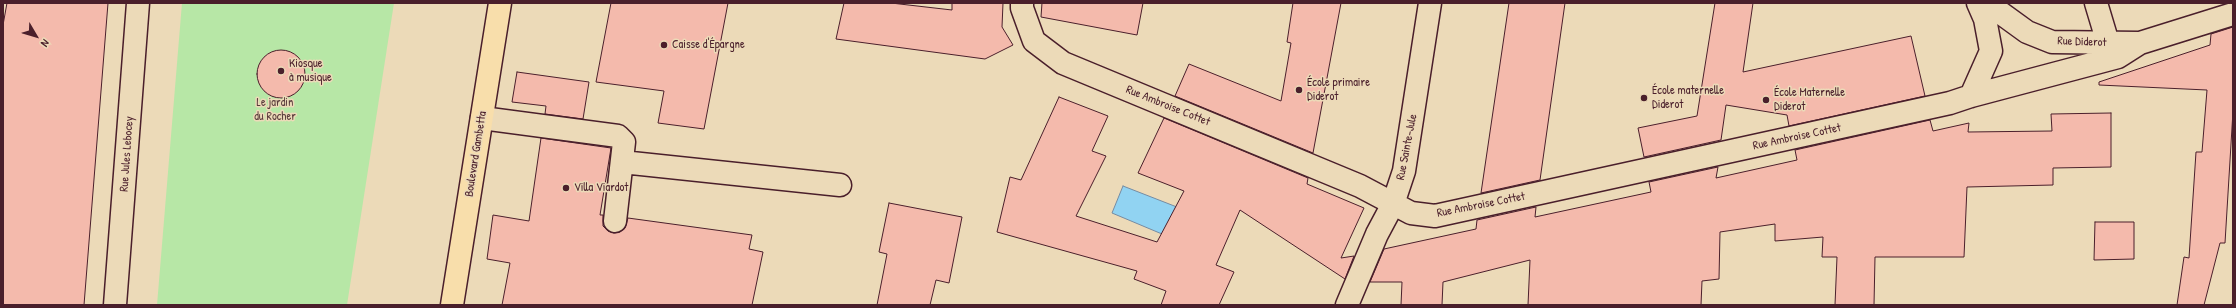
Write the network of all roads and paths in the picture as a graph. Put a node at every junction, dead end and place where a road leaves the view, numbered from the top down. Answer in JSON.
{"nodes":[{"id":1,"x":138,"y":3,"type":"edge"},
{"id":2,"x":500,"y":3,"type":"edge"},
{"id":3,"x":1022,"y":3,"type":"edge"},
{"id":4,"x":1430,"y":3,"type":"edge"},
{"id":5,"x":1978,"y":3,"type":"edge"},
{"id":6,"x":1987,"y":3,"type":"edge"},
{"id":7,"x":2096,"y":3,"type":"edge"},
{"id":8,"x":2233,"y":14,"type":"edge"},
{"id":9,"x":2113,"y":50,"type":"junction"},
{"id":10,"x":1971,"y":96,"type":"junction"},
{"id":11,"x":482,"y":118,"type":"junction"},
{"id":12,"x":622,"y":162,"type":"junction"},
{"id":13,"x":840,"y":185,"type":"dead end"},
{"id":14,"x":1393,"y":204,"type":"junction"},
{"id":15,"x":615,"y":221,"type":"dead end"},
{"id":16,"x":115,"y":305,"type":"edge"},
{"id":17,"x":452,"y":305,"type":"edge"},
{"id":18,"x":1347,"y":305,"type":"edge"}],
"edges":[{"from":1,"to":16,"type":"street","name":"Rue Jules Lebocey"},
{"from":2,"to":11,"type":"main road","name":"Boulevard Gambetta"},
{"from":3,"to":14,"type":"street","name":"Rue Ambroise Cottet"},
{"from":4,"to":14,"type":"street","name":"Rue Sainte-Jule"},
{"from":5,"to":10,"type":"street"},
{"from":6,"to":9,"type":"street","name":"Rue Diderot"},
{"from":7,"to":9,"type":"street"},
{"from":8,"to":9,"type":"street","name":"Rue Diderot"},
{"from":9,"to":10,"type":"street","name":"Rue Ambroise Cottet"},
{"from":10,"to":14,"type":"street","name":"Rue Ambroise Cottet"},
{"from":11,"to":12,"type":"street"},
{"from":11,"to":17,"type":"main road","name":"Boulevard Gambetta"},
{"from":12,"to":13,"type":"street"},
{"from":12,"to":15,"type":"street"},
{"from":14,"to":18,"type":"street","name":"Rue Sainte-Jule"}]}
